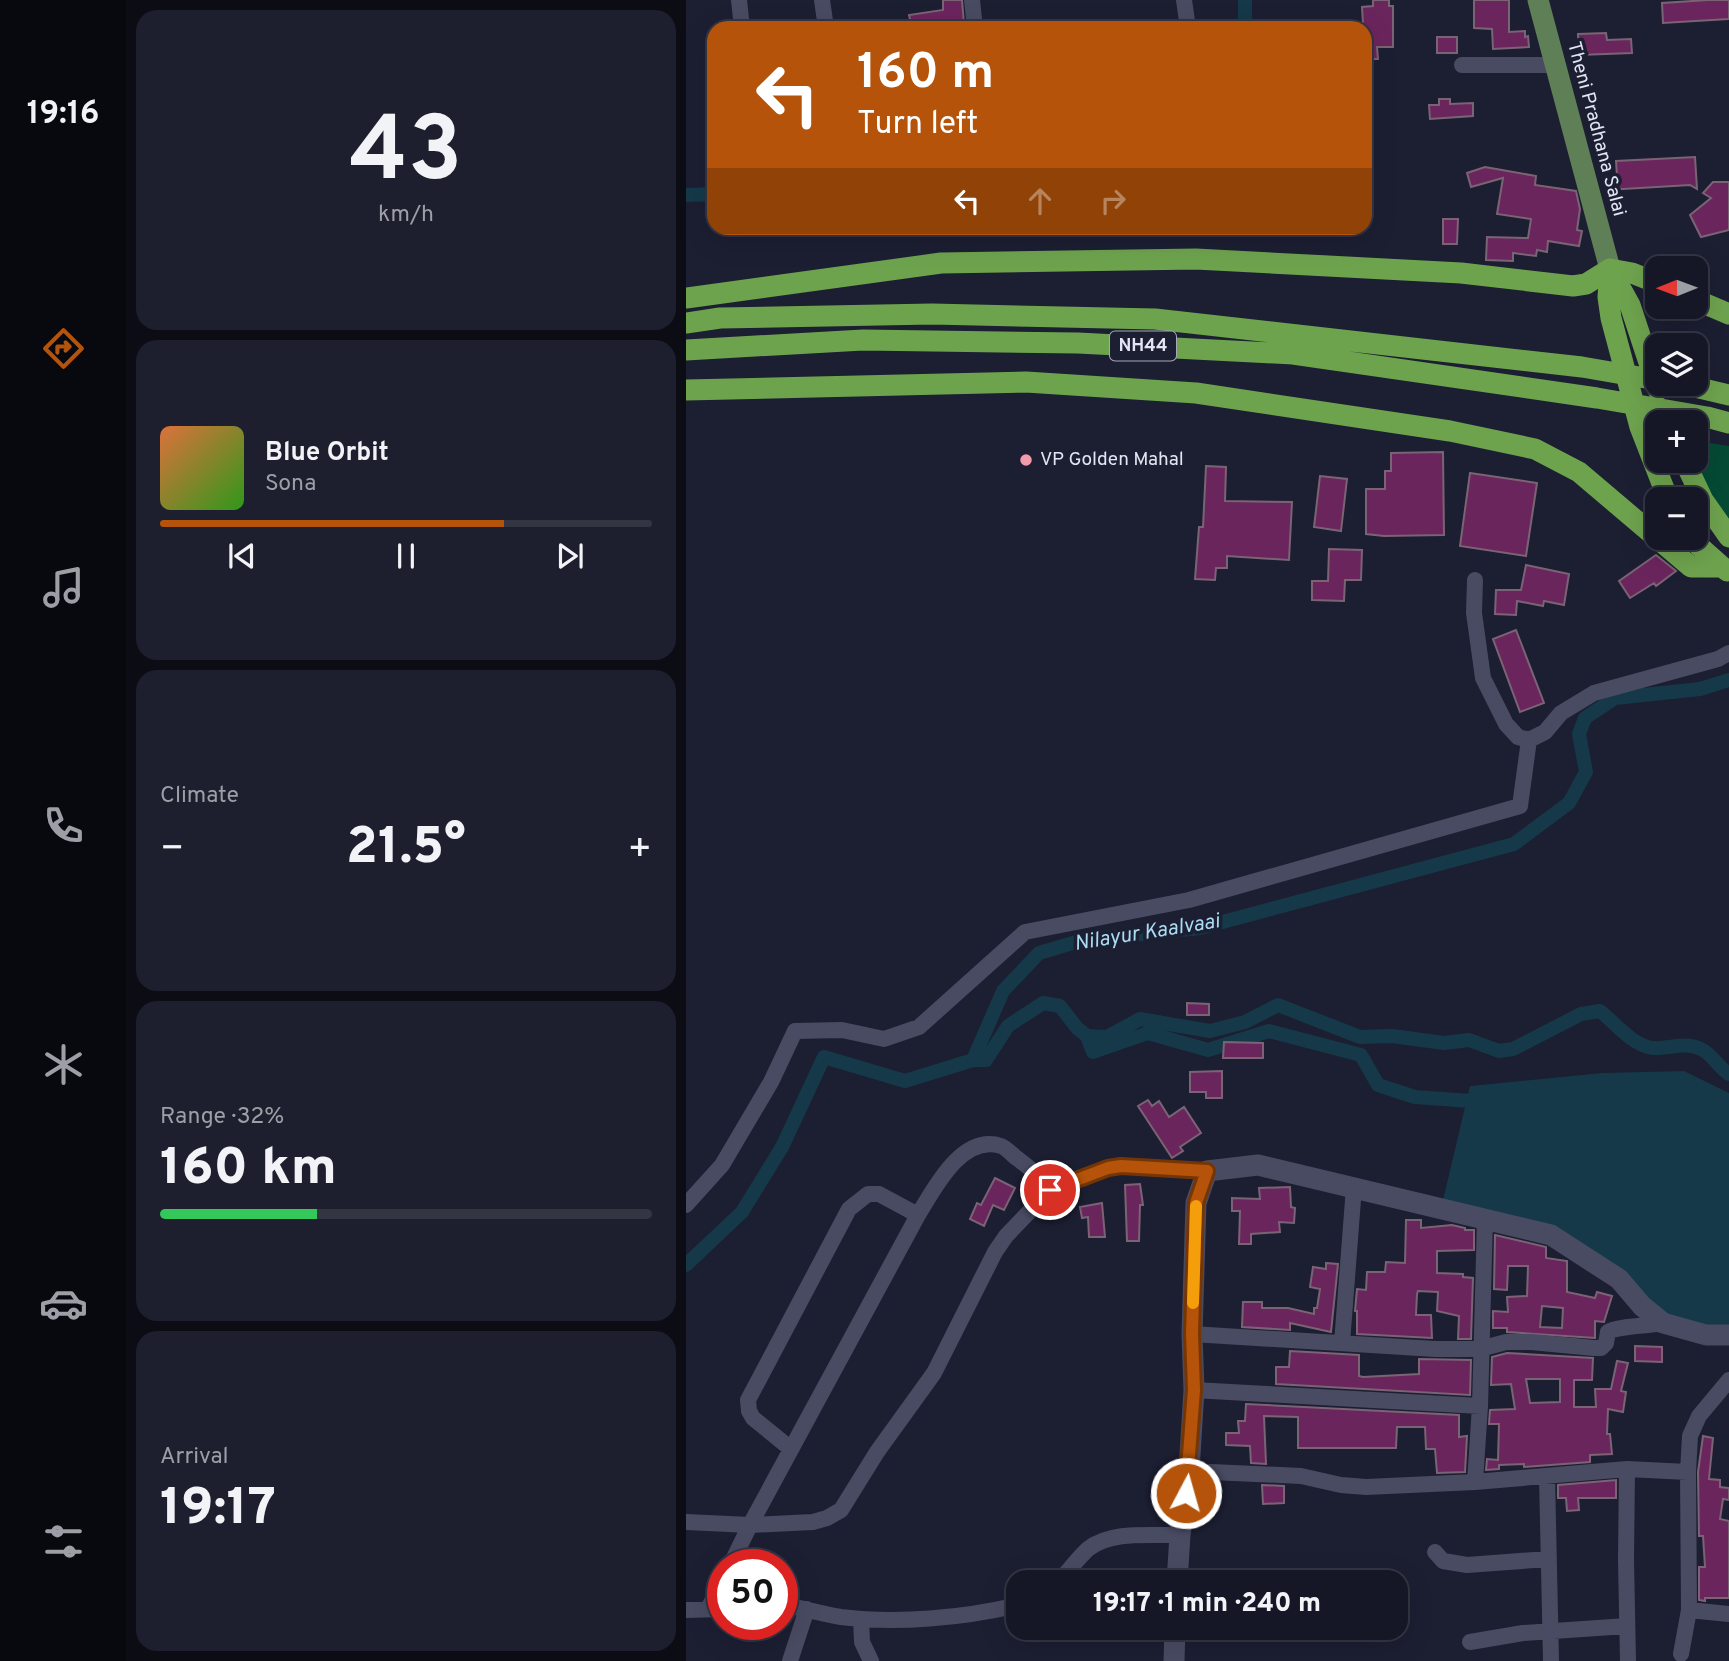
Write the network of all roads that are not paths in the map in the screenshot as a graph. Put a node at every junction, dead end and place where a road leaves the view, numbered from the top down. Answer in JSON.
{"nodes":[{"id":1,"x":739,"y":0,"type":"edge"},
{"id":2,"x":822,"y":0,"type":"edge"},
{"id":3,"x":972,"y":0,"type":"edge"},
{"id":4,"x":1184,"y":0,"type":"edge"},
{"id":5,"x":1538,"y":0,"type":"edge"},
{"id":6,"x":741,"y":21,"type":"edge"},
{"id":7,"x":825,"y":21,"type":"edge"},
{"id":8,"x":974,"y":21,"type":"edge"},
{"id":9,"x":1187,"y":21,"type":"edge"},
{"id":10,"x":1462,"y":65,"type":"dead end"},
{"id":11,"x":1556,"y":65,"type":"junction"},
{"id":12,"x":1610,"y":269,"type":"junction"},
{"id":13,"x":1645,"y":278,"type":"edge"},
{"id":14,"x":686,"y":298,"type":"edge"},
{"id":15,"x":1708,"y":305,"type":"edge"},
{"id":16,"x":1729,"y":314,"type":"edge"},
{"id":17,"x":686,"y":323,"type":"edge"},
{"id":18,"x":686,"y":350,"type":"edge"},
{"id":19,"x":1645,"y":378,"type":"edge"},
{"id":20,"x":686,"y":390,"type":"edge"},
{"id":21,"x":1708,"y":390,"type":"edge"},
{"id":22,"x":1729,"y":395,"type":"edge"},
{"id":23,"x":1664,"y":410,"type":"edge"},
{"id":24,"x":1729,"y":423,"type":"edge"},
{"id":25,"x":1690,"y":473,"type":"edge"},
{"id":26,"x":1663,"y":487,"type":"edge"},
{"id":27,"x":1729,"y":537,"type":"edge"},
{"id":28,"x":1706,"y":550,"type":"edge"},
{"id":29,"x":1725,"y":570,"type":"edge"},
{"id":30,"x":1475,"y":580,"type":"dead end"},
{"id":31,"x":1729,"y":653,"type":"edge"},
{"id":32,"x":1529,"y":740,"type":"junction"},
{"id":33,"x":1207,"y":1171,"type":"junction"},
{"id":34,"x":1354,"y":1186,"type":"junction"},
{"id":35,"x":1050,"y":1190,"type":"junction"},
{"id":36,"x":686,"y":1205,"type":"edge"},
{"id":37,"x":918,"y":1215,"type":"junction"},
{"id":38,"x":1485,"y":1219,"type":"junction"},
{"id":39,"x":1663,"y":1323,"type":"junction"},
{"id":40,"x":1192,"y":1334,"type":"junction"},
{"id":41,"x":1729,"y":1335,"type":"edge"},
{"id":42,"x":1342,"y":1343,"type":"junction"},
{"id":43,"x":1480,"y":1349,"type":"junction"},
{"id":44,"x":1729,"y":1380,"type":"edge"},
{"id":45,"x":1194,"y":1390,"type":"junction"},
{"id":46,"x":1480,"y":1406,"type":"junction"},
{"id":47,"x":791,"y":1449,"type":"junction"},
{"id":48,"x":1627,"y":1469,"type":"junction"},
{"id":49,"x":1189,"y":1471,"type":"junction"},
{"id":50,"x":1688,"y":1472,"type":"junction"},
{"id":51,"x":1548,"y":1476,"type":"junction"},
{"id":52,"x":1475,"y":1482,"type":"junction"},
{"id":53,"x":686,"y":1522,"type":"edge"},
{"id":54,"x":750,"y":1525,"type":"junction"},
{"id":55,"x":1180,"y":1535,"type":"junction"},
{"id":56,"x":738,"y":1549,"type":"edge"},
{"id":57,"x":1435,"y":1552,"type":"dead end"},
{"id":58,"x":1548,"y":1559,"type":"junction"},
{"id":59,"x":1069,"y":1570,"type":"edge"},
{"id":60,"x":1178,"y":1570,"type":"edge"},
{"id":61,"x":798,"y":1607,"type":"edge"},
{"id":62,"x":1006,"y":1608,"type":"edge"},
{"id":63,"x":707,"y":1609,"type":"edge"},
{"id":64,"x":807,"y":1609,"type":"junction"},
{"id":65,"x":686,"y":1610,"type":"edge"},
{"id":66,"x":1689,"y":1610,"type":"junction"},
{"id":67,"x":1729,"y":1614,"type":"edge"},
{"id":68,"x":861,"y":1619,"type":"junction"},
{"id":69,"x":1627,"y":1626,"type":"junction"},
{"id":70,"x":1550,"y":1631,"type":"junction"},
{"id":71,"x":1175,"y":1640,"type":"edge"},
{"id":72,"x":1470,"y":1642,"type":"dead end"},
{"id":73,"x":1681,"y":1654,"type":"dead end"},
{"id":74,"x":790,"y":1661,"type":"edge"},
{"id":75,"x":871,"y":1661,"type":"edge"},
{"id":76,"x":1174,"y":1661,"type":"edge"},
{"id":77,"x":1551,"y":1661,"type":"edge"},
{"id":78,"x":1628,"y":1661,"type":"edge"}],
"edges":[{"from":1,"to":6,"type":"street"},
{"from":2,"to":7,"type":"street"},
{"from":3,"to":8,"type":"street"},
{"from":4,"to":9,"type":"street"},
{"from":5,"to":11,"type":"main road","name":"Theni Pradhana Salai"},
{"from":10,"to":11,"type":"street"},
{"from":11,"to":12,"type":"main road","name":"Theni Pradhana Salai"},
{"from":12,"to":13,"type":"highway"},
{"from":12,"to":14,"type":"highway"},
{"from":12,"to":23,"type":"highway","name":"Theni Pradhana Salai"},
{"from":12,"to":26,"type":"highway","name":"Theni Pradhana Salai"},
{"from":15,"to":16,"type":"highway"},
{"from":17,"to":19,"type":"highway","number":"NH44"},
{"from":18,"to":24,"type":"highway","number":"NH44"},
{"from":20,"to":29,"type":"highway"},
{"from":21,"to":22,"type":"highway"},
{"from":25,"to":27,"type":"highway"},
{"from":28,"to":29,"type":"highway"},
{"from":30,"to":32,"type":"street"},
{"from":31,"to":32,"type":"street"},
{"from":32,"to":36,"type":"street"},
{"from":33,"to":34,"type":"main road"},
{"from":33,"to":35,"type":"street"},
{"from":33,"to":40,"type":"main road"},
{"from":34,"to":38,"type":"main road"},
{"from":34,"to":42,"type":"street"},
{"from":35,"to":37,"type":"street"},
{"from":35,"to":54,"type":"street"},
{"from":37,"to":47,"type":"street"},
{"from":37,"to":47,"type":"street"},
{"from":38,"to":39,"type":"main road"},
{"from":38,"to":43,"type":"street"},
{"from":39,"to":41,"type":"main road"},
{"from":39,"to":43,"type":"street"},
{"from":40,"to":42,"type":"street"},
{"from":40,"to":45,"type":"main road"},
{"from":42,"to":43,"type":"street"},
{"from":43,"to":46,"type":"street"},
{"from":44,"to":50,"type":"street"},
{"from":45,"to":46,"type":"street"},
{"from":45,"to":49,"type":"main road"},
{"from":46,"to":52,"type":"street"},
{"from":47,"to":54,"type":"street"},
{"from":48,"to":50,"type":"street"},
{"from":48,"to":51,"type":"street"},
{"from":48,"to":69,"type":"street"},
{"from":49,"to":52,"type":"street"},
{"from":49,"to":55,"type":"main road"},
{"from":50,"to":66,"type":"street"},
{"from":51,"to":52,"type":"street"},
{"from":51,"to":58,"type":"street"},
{"from":53,"to":54,"type":"street"},
{"from":54,"to":56,"type":"street"},
{"from":55,"to":59,"type":"street"},
{"from":55,"to":60,"type":"main road"},
{"from":57,"to":58,"type":"street"},
{"from":58,"to":70,"type":"street"},
{"from":61,"to":64,"type":"street"},
{"from":62,"to":68,"type":"street"},
{"from":63,"to":65,"type":"street"},
{"from":64,"to":68,"type":"street"},
{"from":64,"to":74,"type":"street"},
{"from":66,"to":67,"type":"street"},
{"from":66,"to":73,"type":"street"},
{"from":68,"to":75,"type":"street"},
{"from":69,"to":70,"type":"street"},
{"from":69,"to":78,"type":"street"},
{"from":70,"to":72,"type":"street"},
{"from":70,"to":77,"type":"street"},
{"from":71,"to":76,"type":"main road"}]}
